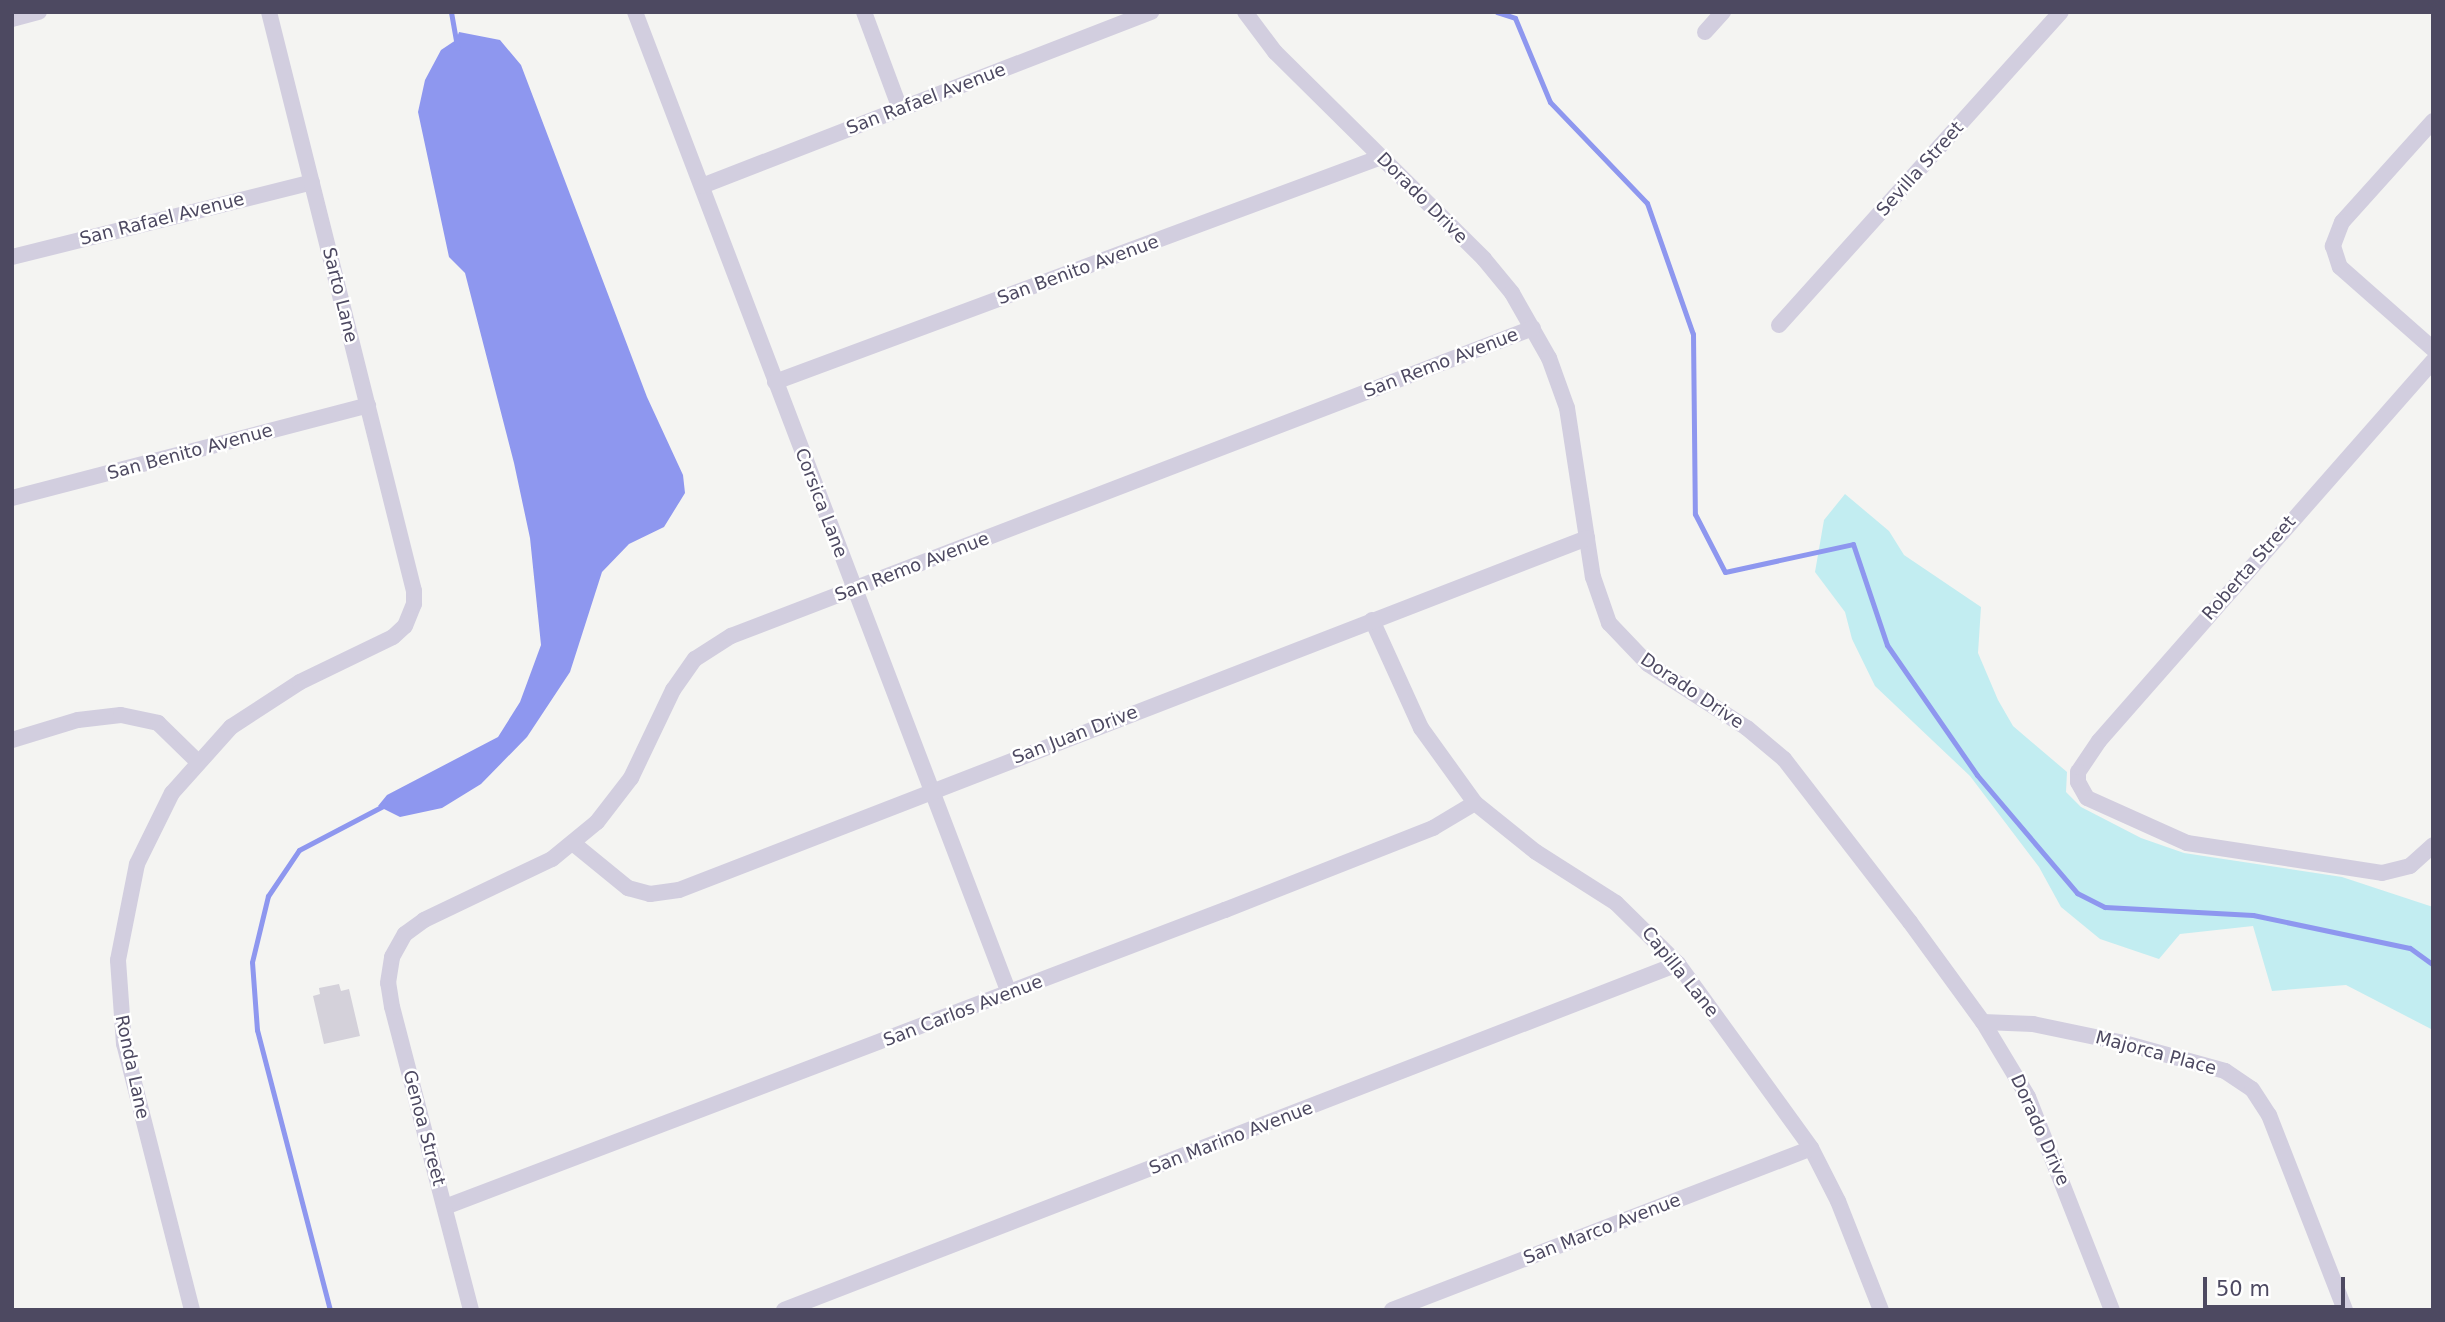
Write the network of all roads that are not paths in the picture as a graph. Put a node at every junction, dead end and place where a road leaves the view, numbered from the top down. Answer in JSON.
{"nodes":[{"id":1,"x":39,"y":12,"type":"edge"},
{"id":2,"x":269,"y":12,"type":"edge"},
{"id":3,"x":635,"y":12,"type":"edge"},
{"id":4,"x":864,"y":12,"type":"edge"},
{"id":5,"x":1151,"y":12,"type":"edge"},
{"id":6,"x":1245,"y":12,"type":"edge"},
{"id":7,"x":1723,"y":12,"type":"edge"},
{"id":8,"x":2061,"y":12,"type":"edge"},
{"id":9,"x":12,"y":19,"type":"edge"},
{"id":10,"x":1705,"y":32,"type":"dead end"},
{"id":11,"x":900,"y":109,"type":"junction"},
{"id":12,"x":2433,"y":121,"type":"edge"},
{"id":13,"x":1381,"y":157,"type":"junction"},
{"id":14,"x":312,"y":182,"type":"junction"},
{"id":15,"x":702,"y":186,"type":"junction"},
{"id":16,"x":12,"y":257,"type":"edge"},
{"id":17,"x":1779,"y":325,"type":"dead end"},
{"id":18,"x":1533,"y":328,"type":"junction"},
{"id":19,"x":2433,"y":349,"type":"edge"},
{"id":20,"x":2433,"y":361,"type":"edge"},
{"id":21,"x":775,"y":382,"type":"junction"},
{"id":22,"x":368,"y":405,"type":"junction"},
{"id":23,"x":12,"y":498,"type":"edge"},
{"id":24,"x":1587,"y":538,"type":"junction"},
{"id":25,"x":411,"y":577,"type":"joint"},
{"id":26,"x":854,"y":589,"type":"junction"},
{"id":27,"x":1372,"y":620,"type":"junction"},
{"id":28,"x":12,"y":740,"type":"edge"},
{"id":29,"x":197,"y":761,"type":"junction"},
{"id":30,"x":932,"y":790,"type":"junction"},
{"id":31,"x":1475,"y":803,"type":"junction"},
{"id":32,"x":574,"y":844,"type":"junction"},
{"id":33,"x":2433,"y":845,"type":"edge"},
{"id":34,"x":397,"y":946,"type":"joint"},
{"id":35,"x":1678,"y":964,"type":"junction"},
{"id":36,"x":1009,"y":993,"type":"junction"},
{"id":37,"x":1983,"y":1022,"type":"junction"},
{"id":38,"x":1811,"y":1148,"type":"junction"},
{"id":39,"x":445,"y":1207,"type":"junction"},
{"id":40,"x":192,"y":1310,"type":"edge"},
{"id":41,"x":471,"y":1310,"type":"edge"},
{"id":42,"x":784,"y":1310,"type":"edge"},
{"id":43,"x":1392,"y":1310,"type":"edge"},
{"id":44,"x":1881,"y":1310,"type":"edge"},
{"id":45,"x":2112,"y":1310,"type":"edge"},
{"id":46,"x":2345,"y":1310,"type":"edge"}],
"edges":[{"from":1,"to":9,"type":"street"},
{"from":2,"to":14,"type":"street","name":"Sarto Lane"},
{"from":3,"to":15,"type":"street","name":"Corsica Lane"},
{"from":4,"to":11,"type":"street"},
{"from":5,"to":11,"type":"street","name":"San Rafael Avenue"},
{"from":6,"to":13,"type":"street","name":"Dorado Drive"},
{"from":7,"to":10,"type":"street"},
{"from":8,"to":17,"type":"street","name":"Sevilla Street"},
{"from":11,"to":15,"type":"street","name":"San Rafael Avenue"},
{"from":12,"to":19,"type":"street"},
{"from":13,"to":18,"type":"street","name":"Dorado Drive"},
{"from":13,"to":21,"type":"street","name":"San Benito Avenue"},
{"from":14,"to":16,"type":"street","name":"San Rafael Avenue"},
{"from":14,"to":22,"type":"street","name":"Sarto Lane"},
{"from":15,"to":21,"type":"street","name":"Corsica Lane"},
{"from":18,"to":24,"type":"street","name":"Dorado Drive"},
{"from":18,"to":26,"type":"street","name":"San Remo Avenue"},
{"from":20,"to":33,"type":"street","name":"Roberta Street"},
{"from":21,"to":26,"type":"street","name":"Corsica Lane"},
{"from":22,"to":23,"type":"street","name":"San Benito Avenue"},
{"from":22,"to":25,"type":"street","name":"Sarto Lane"},
{"from":24,"to":27,"type":"street","name":"San Juan Drive"},
{"from":24,"to":37,"type":"street","name":"Dorado Drive"},
{"from":25,"to":29,"type":"street","name":"Ronda Lane"},
{"from":26,"to":30,"type":"street","name":"Corsica Lane"},
{"from":26,"to":32,"type":"street","name":"San Remo Avenue"},
{"from":27,"to":30,"type":"street","name":"San Juan Drive"},
{"from":27,"to":31,"type":"street","name":"Capilla Lane"},
{"from":28,"to":29,"type":"street"},
{"from":29,"to":40,"type":"street","name":"Ronda Lane"},
{"from":30,"to":32,"type":"street","name":"San Juan Drive"},
{"from":30,"to":36,"type":"street","name":"Corsica Lane"},
{"from":31,"to":35,"type":"street","name":"Capilla Lane"},
{"from":31,"to":36,"type":"street","name":"San Carlos Avenue"},
{"from":32,"to":34,"type":"street","name":"San Remo Avenue"},
{"from":34,"to":39,"type":"street","name":"Genoa Street"},
{"from":35,"to":38,"type":"street","name":"Capilla Lane"},
{"from":35,"to":42,"type":"street","name":"San Marino Avenue"},
{"from":36,"to":39,"type":"street","name":"San Carlos Avenue"},
{"from":37,"to":45,"type":"street","name":"Dorado Drive"},
{"from":37,"to":46,"type":"street","name":"Majorca Place"},
{"from":38,"to":43,"type":"street","name":"San Marco Avenue"},
{"from":38,"to":44,"type":"street","name":"Capilla Lane"},
{"from":39,"to":41,"type":"street","name":"Genoa Street"}]}
